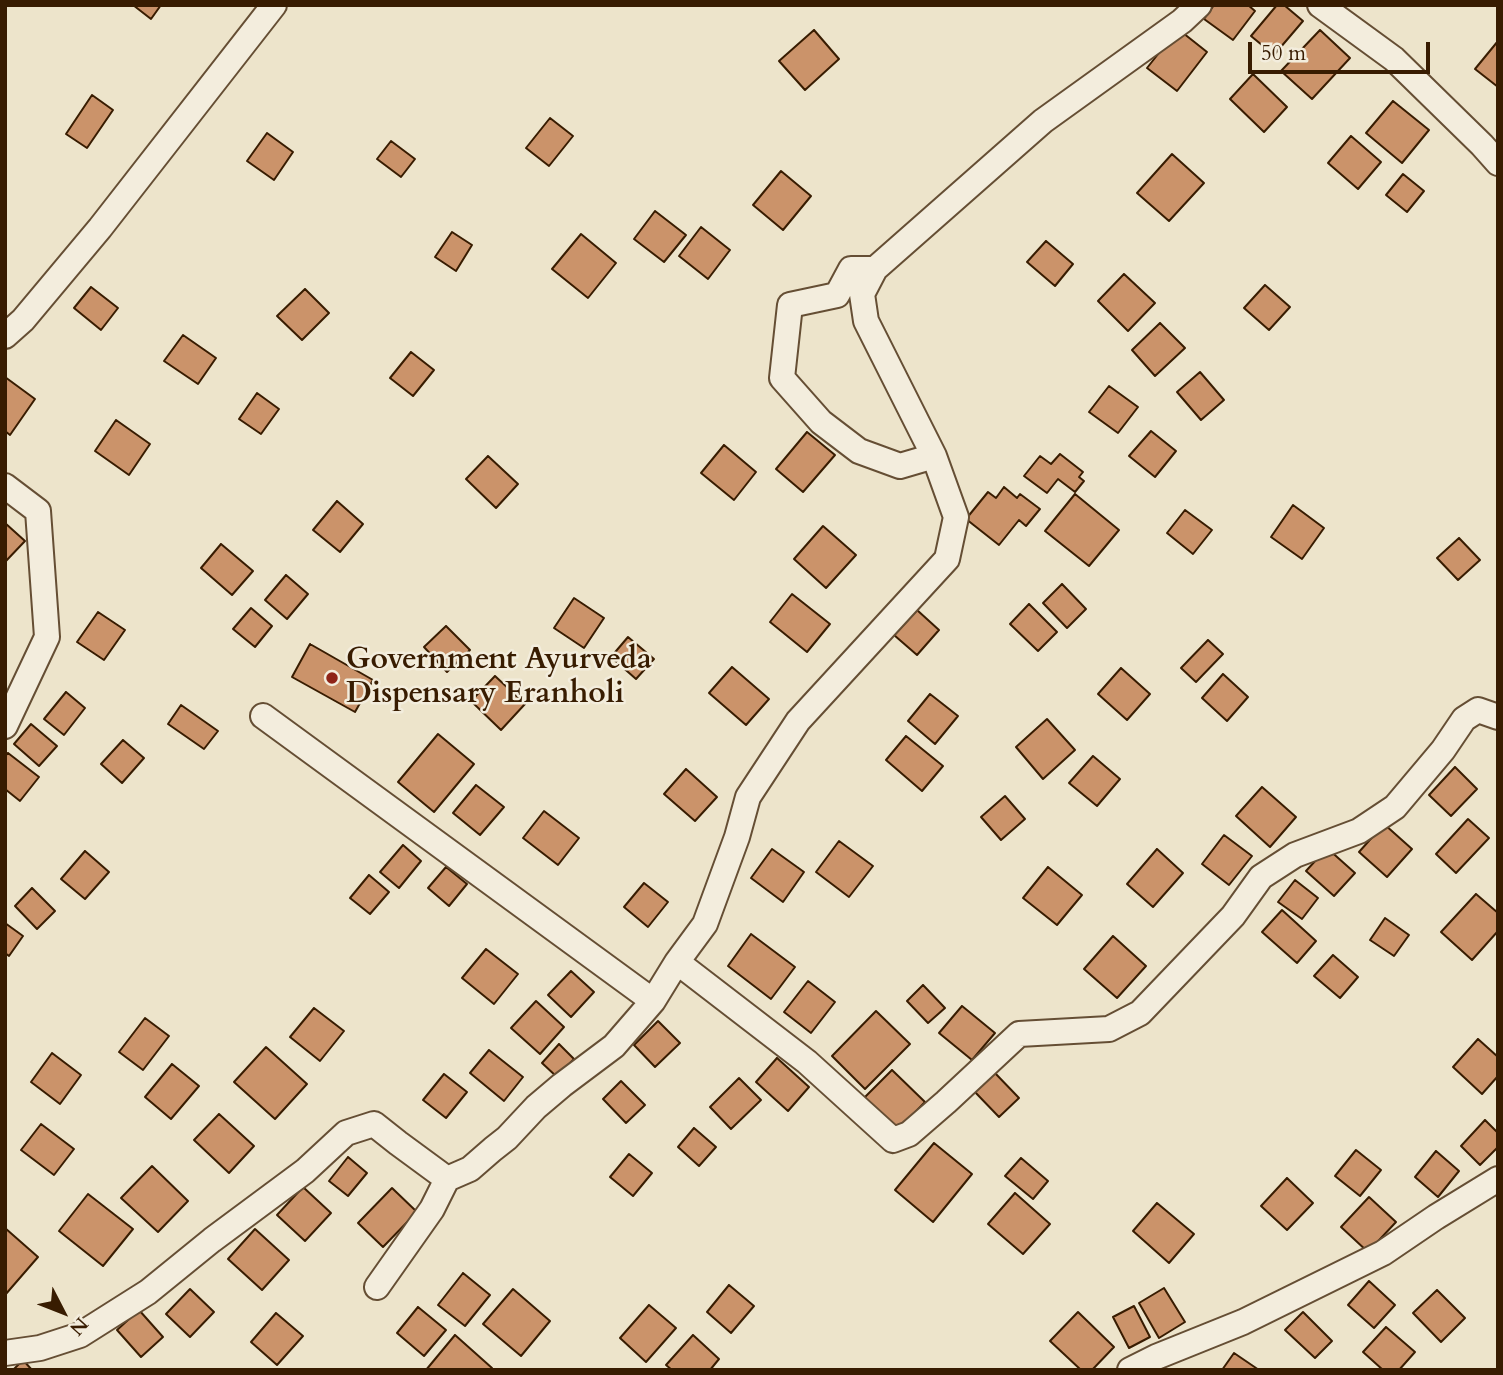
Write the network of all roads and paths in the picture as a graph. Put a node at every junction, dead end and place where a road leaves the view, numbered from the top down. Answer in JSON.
{"nodes":[{"id":1,"x":274,"y":5,"type":"edge"},
{"id":2,"x":1199,"y":5,"type":"edge"},
{"id":3,"x":1320,"y":5,"type":"edge"},
{"id":4,"x":1498,"y":163,"type":"edge"},
{"id":5,"x":875,"y":268,"type":"junction"},
{"id":6,"x":5,"y":336,"type":"edge"},
{"id":7,"x":934,"y":456,"type":"junction"},
{"id":8,"x":5,"y":486,"type":"edge"},
{"id":9,"x":263,"y":716,"type":"dead end"},
{"id":10,"x":1498,"y":718,"type":"edge"},
{"id":11,"x":5,"y":726,"type":"edge"},
{"id":12,"x":677,"y":962,"type":"junction"},
{"id":13,"x":653,"y":1001,"type":"junction"},
{"id":14,"x":447,"y":1179,"type":"junction"},
{"id":15,"x":1498,"y":1180,"type":"edge"},
{"id":16,"x":377,"y":1287,"type":"dead end"},
{"id":17,"x":5,"y":1353,"type":"edge"},
{"id":18,"x":1130,"y":1370,"type":"edge"}],
"edges":[{"from":1,"to":6,"type":"street"},
{"from":2,"to":5,"type":"street"},
{"from":3,"to":4,"type":"street"},
{"from":5,"to":7,"type":"street"},
{"from":5,"to":7,"type":"street"},
{"from":7,"to":12,"type":"street"},
{"from":8,"to":11,"type":"street"},
{"from":9,"to":13,"type":"street"},
{"from":10,"to":12,"type":"street"},
{"from":12,"to":13,"type":"street"},
{"from":13,"to":14,"type":"street"},
{"from":14,"to":16,"type":"street"},
{"from":14,"to":17,"type":"street"},
{"from":15,"to":18,"type":"street"}]}
